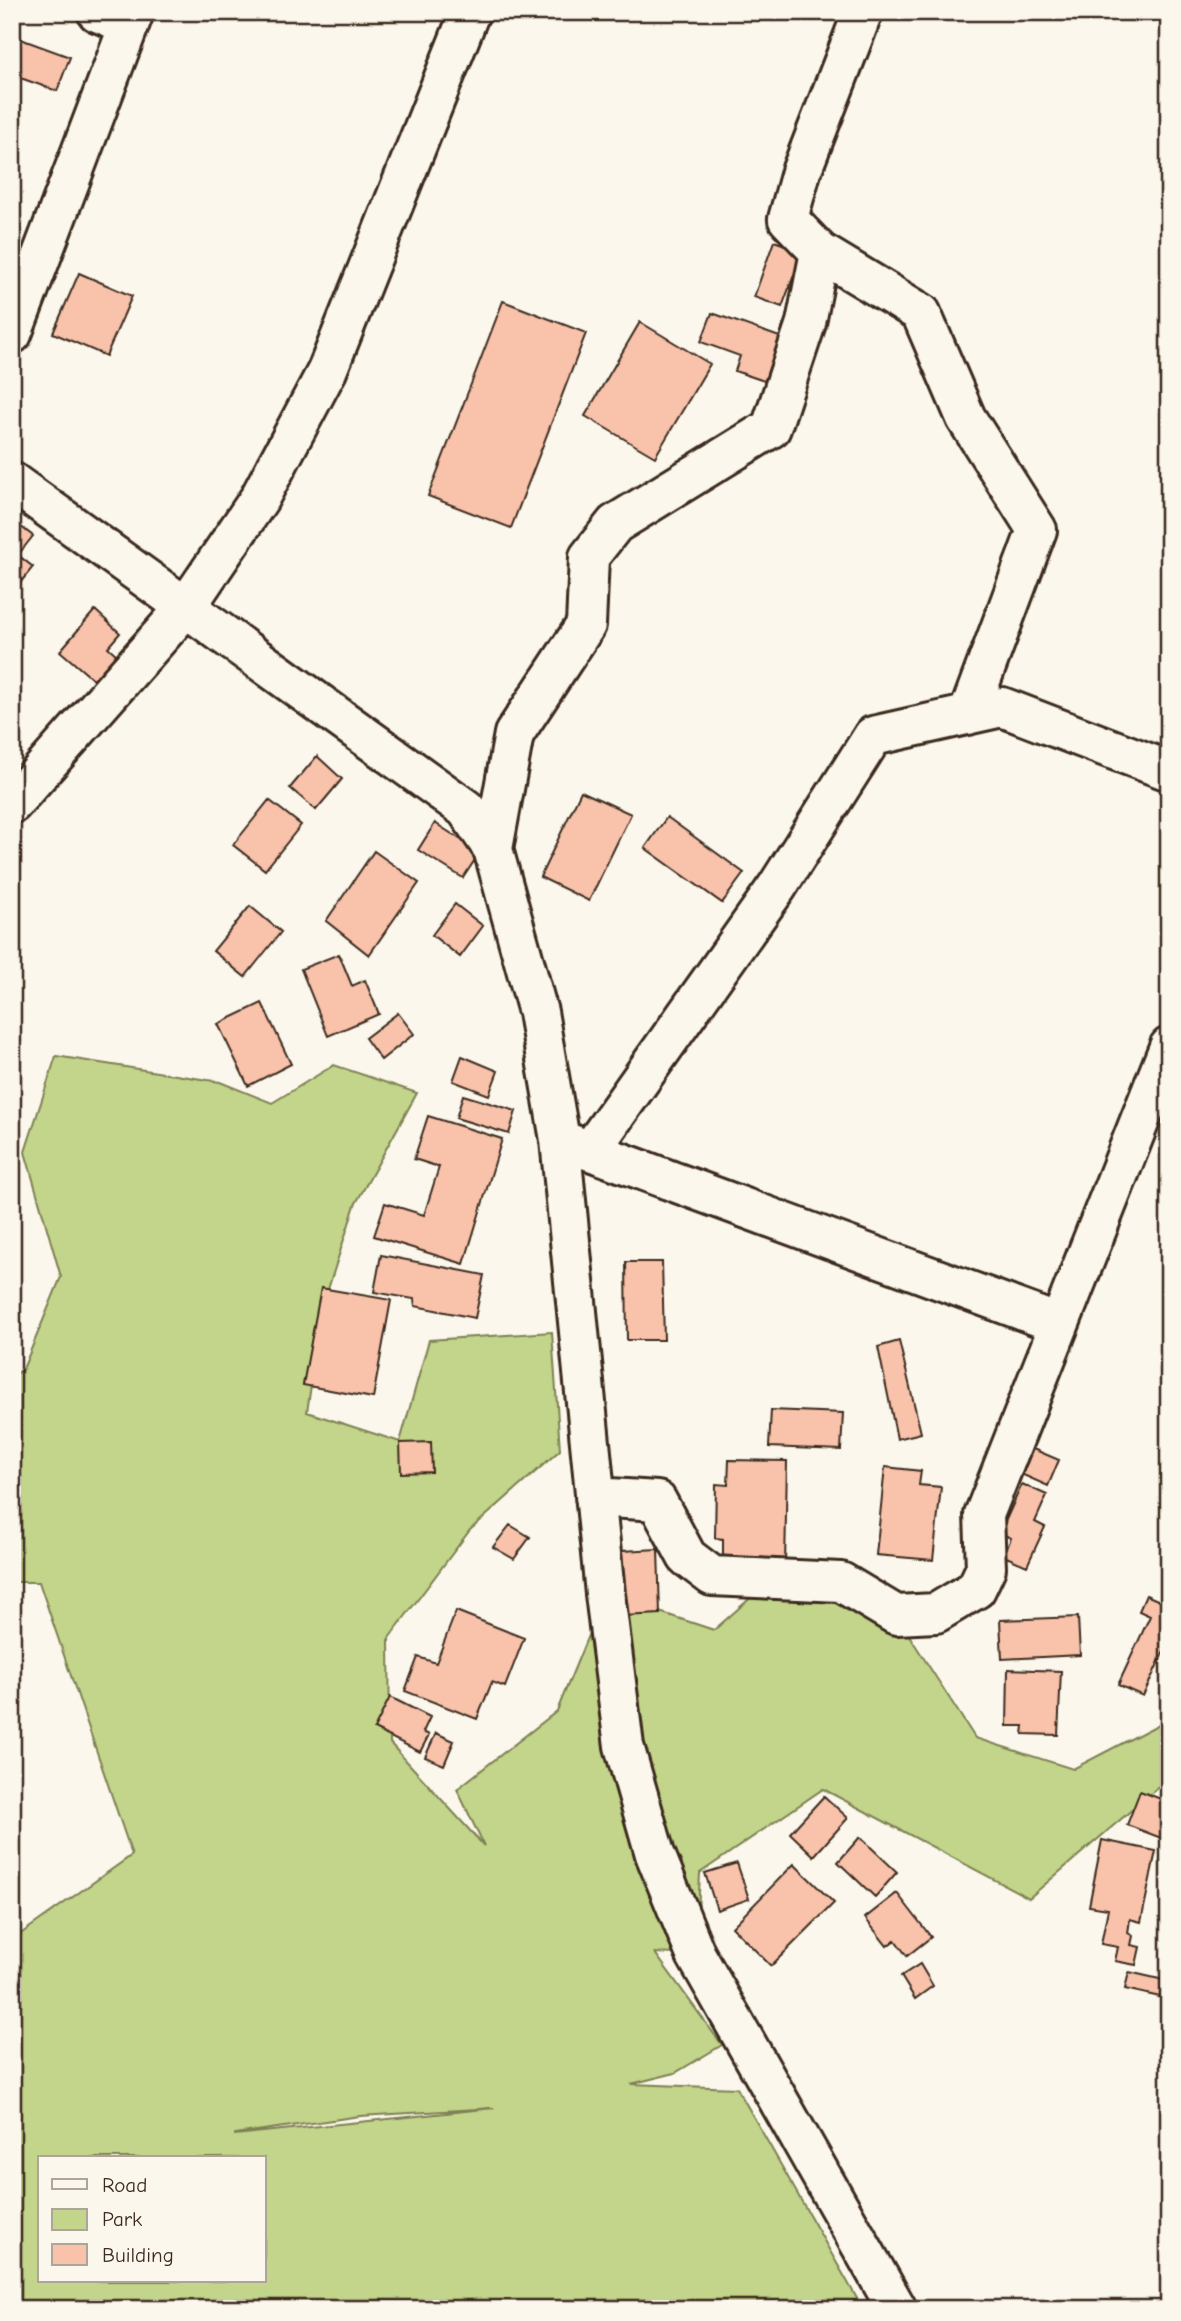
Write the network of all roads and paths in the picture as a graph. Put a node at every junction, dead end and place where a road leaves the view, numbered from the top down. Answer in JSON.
{"nodes":[{"id":1,"x":470,"y":12,"type":"edge"},
{"id":2,"x":863,"y":12,"type":"edge"},
{"id":3,"x":120,"y":17,"type":"edge"},
{"id":4,"x":820,"y":252,"type":"junction"},
{"id":5,"x":12,"y":334,"type":"edge"},
{"id":6,"x":12,"y":482,"type":"edge"},
{"id":7,"x":186,"y":607,"type":"junction"},
{"id":8,"x":968,"y":715,"type":"junction"},
{"id":9,"x":1169,"y":771,"type":"edge"},
{"id":10,"x":12,"y":804,"type":"edge"},
{"id":11,"x":493,"y":849,"type":"junction"},
{"id":12,"x":1169,"y":1047,"type":"edge"},
{"id":13,"x":575,"y":1145,"type":"junction"},
{"id":14,"x":1059,"y":1324,"type":"junction"},
{"id":15,"x":595,"y":1497,"type":"junction"},
{"id":16,"x":897,"y":2309,"type":"edge"}],
"edges":[{"from":1,"to":7,"type":"street"},
{"from":2,"to":4,"type":"street"},
{"from":3,"to":5,"type":"street"},
{"from":4,"to":8,"type":"street"},
{"from":4,"to":11,"type":"street"},
{"from":6,"to":7,"type":"street"},
{"from":7,"to":10,"type":"street"},
{"from":7,"to":11,"type":"street"},
{"from":8,"to":9,"type":"street"},
{"from":8,"to":13,"type":"street"},
{"from":11,"to":13,"type":"street"},
{"from":12,"to":14,"type":"street"},
{"from":13,"to":14,"type":"street"},
{"from":13,"to":15,"type":"street"},
{"from":14,"to":15,"type":"street"},
{"from":15,"to":16,"type":"street"}]}
